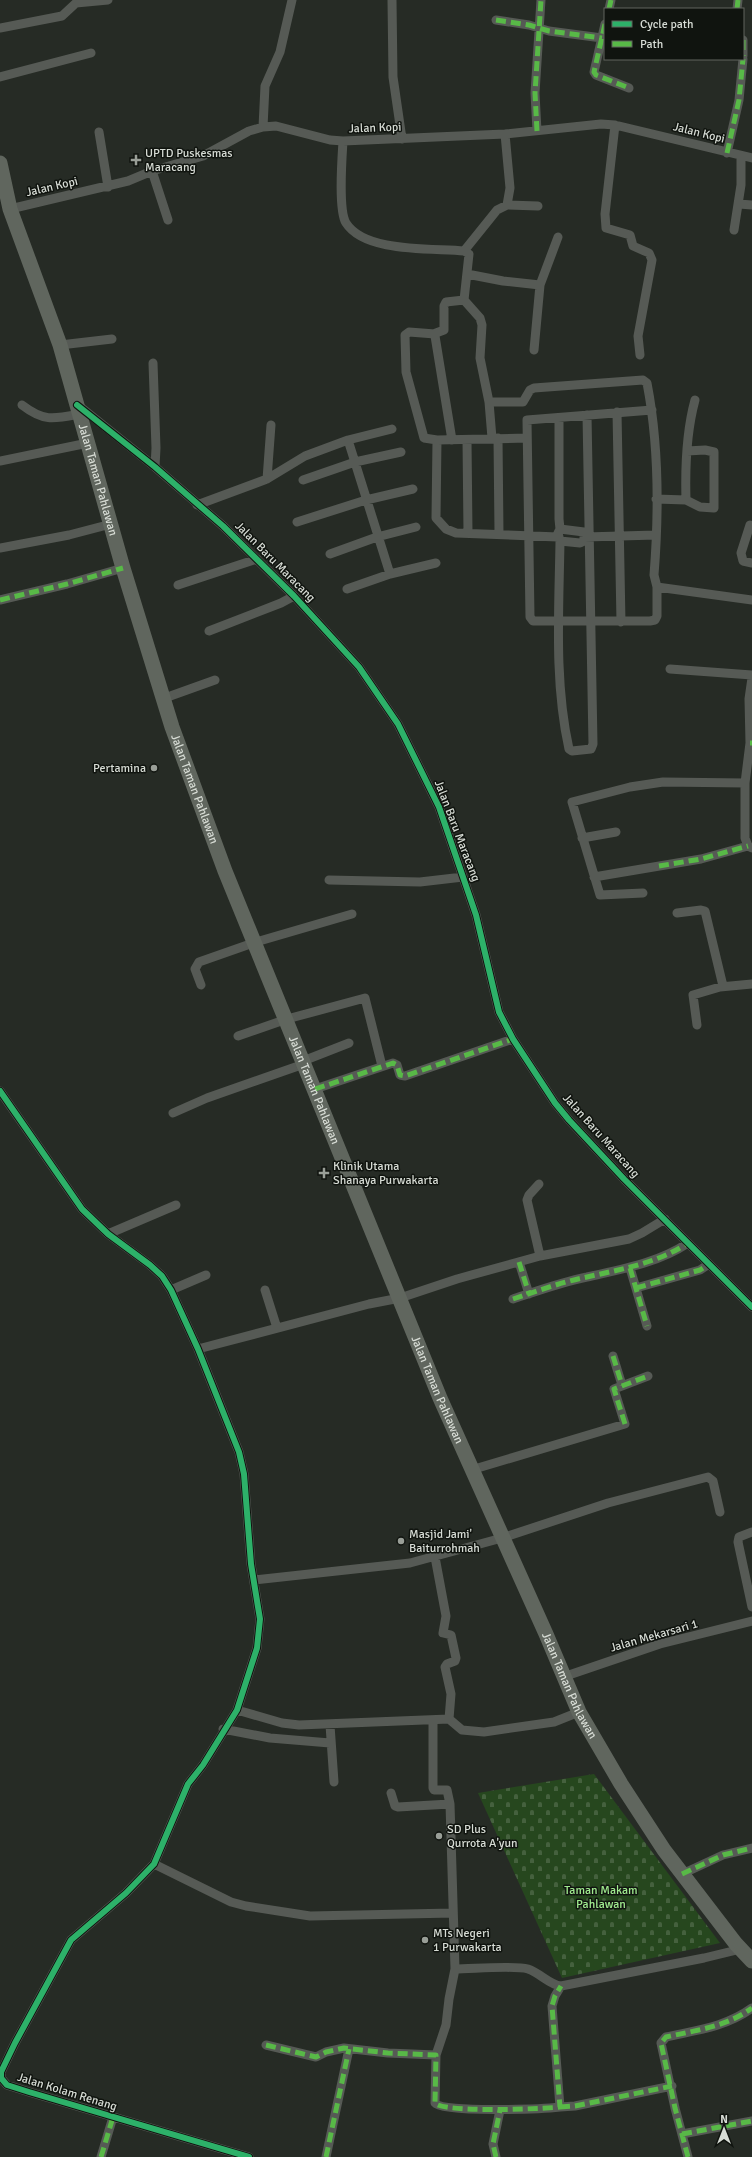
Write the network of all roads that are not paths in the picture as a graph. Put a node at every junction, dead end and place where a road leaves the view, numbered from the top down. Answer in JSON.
{"nodes":[{"id":1,"x":108,"y":0,"type":"edge"},
{"id":2,"x":292,"y":0,"type":"edge"},
{"id":3,"x":392,"y":0,"type":"edge"},
{"id":4,"x":541,"y":0,"type":"edge"},
{"id":5,"x":496,"y":20,"type":"dead end"},
{"id":6,"x":540,"y":27,"type":"junction"},
{"id":7,"x":0,"y":28,"type":"edge"},
{"id":8,"x":604,"y":29,"type":"edge"},
{"id":9,"x":602,"y":38,"type":"junction"},
{"id":10,"x":91,"y":53,"type":"dead end"},
{"id":11,"x":743,"y":60,"type":"edge"},
{"id":12,"x":0,"y":77,"type":"edge"},
{"id":13,"x":629,"y":88,"type":"dead end"},
{"id":14,"x":615,"y":125,"type":"junction"},
{"id":15,"x":262,"y":127,"type":"junction"},
{"id":16,"x":537,"y":131,"type":"junction"},
{"id":17,"x":99,"y":132,"type":"dead end"},
{"id":18,"x":505,"y":134,"type":"junction"},
{"id":19,"x":402,"y":139,"type":"junction"},
{"id":20,"x":343,"y":141,"type":"junction"},
{"id":21,"x":727,"y":153,"type":"junction"},
{"id":22,"x":741,"y":156,"type":"junction"},
{"id":23,"x":752,"y":158,"type":"edge"},
{"id":24,"x":0,"y":163,"type":"edge"},
{"id":25,"x":152,"y":171,"type":"junction"},
{"id":26,"x":108,"y":187,"type":"junction"},
{"id":27,"x":739,"y":204,"type":"junction"},
{"id":28,"x":507,"y":205,"type":"junction"},
{"id":29,"x":752,"y":205,"type":"edge"},
{"id":30,"x":538,"y":206,"type":"dead end"},
{"id":31,"x":10,"y":209,"type":"junction"},
{"id":32,"x":168,"y":220,"type":"dead end"},
{"id":33,"x":734,"y":230,"type":"dead end"},
{"id":34,"x":558,"y":237,"type":"dead end"},
{"id":35,"x":464,"y":251,"type":"junction"},
{"id":36,"x":467,"y":274,"type":"junction"},
{"id":37,"x":540,"y":285,"type":"junction"},
{"id":38,"x":464,"y":300,"type":"junction"},
{"id":39,"x":435,"y":334,"type":"junction"},
{"id":40,"x":112,"y":339,"type":"dead end"},
{"id":41,"x":60,"y":346,"type":"junction"},
{"id":42,"x":534,"y":350,"type":"dead end"},
{"id":43,"x":640,"y":355,"type":"dead end"},
{"id":44,"x":152,"y":363,"type":"dead end"},
{"id":45,"x":695,"y":400,"type":"dead end"},
{"id":46,"x":489,"y":402,"type":"junction"},
{"id":47,"x":22,"y":405,"type":"dead end"},
{"id":48,"x":78,"y":409,"type":"junction"},
{"id":49,"x":652,"y":410,"type":"junction"},
{"id":50,"x":617,"y":412,"type":"junction"},
{"id":51,"x":587,"y":415,"type":"junction"},
{"id":52,"x":559,"y":418,"type":"junction"},
{"id":53,"x":101,"y":424,"type":"junction"},
{"id":54,"x":271,"y":425,"type":"dead end"},
{"id":55,"x":392,"y":429,"type":"dead end"},
{"id":56,"x":86,"y":438,"type":"junction"},
{"id":57,"x":495,"y":438,"type":"junction"},
{"id":58,"x":527,"y":438,"type":"junction"},
{"id":59,"x":348,"y":440,"type":"junction"},
{"id":60,"x":436,"y":440,"type":"junction"},
{"id":61,"x":452,"y":440,"type":"junction"},
{"id":62,"x":467,"y":440,"type":"junction"},
{"id":63,"x":687,"y":451,"type":"junction"},
{"id":64,"x":401,"y":452,"type":"dead end"},
{"id":65,"x":0,"y":461,"type":"edge"},
{"id":66,"x":355,"y":462,"type":"junction"},
{"id":67,"x":155,"y":467,"type":"junction"},
{"id":68,"x":267,"y":479,"type":"junction"},
{"id":69,"x":303,"y":480,"type":"dead end"},
{"id":70,"x":413,"y":489,"type":"dead end"},
{"id":71,"x":366,"y":500,"type":"junction"},
{"id":72,"x":656,"y":500,"type":"junction"},
{"id":73,"x":686,"y":500,"type":"junction"},
{"id":74,"x":197,"y":505,"type":"junction"},
{"id":75,"x":297,"y":522,"type":"dead end"},
{"id":76,"x":111,"y":524,"type":"junction"},
{"id":77,"x":750,"y":525,"type":"dead end"},
{"id":78,"x":416,"y":526,"type":"dead end"},
{"id":79,"x":468,"y":533,"type":"junction"},
{"id":80,"x":498,"y":533,"type":"junction"},
{"id":81,"x":529,"y":535,"type":"junction"},
{"id":82,"x":656,"y":535,"type":"junction"},
{"id":83,"x":559,"y":536,"type":"junction"},
{"id":84,"x":587,"y":536,"type":"junction"},
{"id":85,"x":620,"y":536,"type":"junction"},
{"id":86,"x":377,"y":537,"type":"junction"},
{"id":87,"x":0,"y":548,"type":"edge"},
{"id":88,"x":330,"y":554,"type":"dead end"},
{"id":89,"x":257,"y":560,"type":"junction"},
{"id":90,"x":436,"y":563,"type":"dead end"},
{"id":91,"x":752,"y":563,"type":"edge"},
{"id":92,"x":123,"y":568,"type":"junction"},
{"id":93,"x":390,"y":574,"type":"junction"},
{"id":94,"x":178,"y":584,"type":"dead end"},
{"id":95,"x":657,"y":587,"type":"junction"},
{"id":96,"x":347,"y":590,"type":"dead end"},
{"id":97,"x":294,"y":596,"type":"junction"},
{"id":98,"x":0,"y":600,"type":"edge"},
{"id":99,"x":752,"y":600,"type":"edge"},
{"id":100,"x":559,"y":621,"type":"junction"},
{"id":101,"x":590,"y":622,"type":"junction"},
{"id":102,"x":621,"y":622,"type":"junction"},
{"id":103,"x":209,"y":631,"type":"dead end"},
{"id":104,"x":670,"y":669,"type":"dead end"},
{"id":105,"x":215,"y":680,"type":"dead end"},
{"id":106,"x":752,"y":680,"type":"edge"},
{"id":107,"x":162,"y":699,"type":"junction"},
{"id":108,"x":751,"y":743,"type":"edge"},
{"id":109,"x":745,"y":783,"type":"junction"},
{"id":110,"x":616,"y":832,"type":"dead end"},
{"id":111,"x":582,"y":838,"type":"junction"},
{"id":112,"x":750,"y":847,"type":"edge"},
{"id":113,"x":463,"y":877,"type":"junction"},
{"id":114,"x":594,"y":877,"type":"junction"},
{"id":115,"x":329,"y":880,"type":"dead end"},
{"id":116,"x":643,"y":893,"type":"dead end"},
{"id":117,"x":352,"y":914,"type":"dead end"},
{"id":118,"x":677,"y":914,"type":"dead end"},
{"id":119,"x":256,"y":942,"type":"junction"},
{"id":120,"x":752,"y":984,"type":"edge"},
{"id":121,"x":201,"y":985,"type":"dead end"},
{"id":122,"x":723,"y":986,"type":"junction"},
{"id":123,"x":287,"y":1019,"type":"junction"},
{"id":124,"x":697,"y":1025,"type":"dead end"},
{"id":125,"x":238,"y":1036,"type":"dead end"},
{"id":126,"x":513,"y":1039,"type":"junction"},
{"id":127,"x":349,"y":1043,"type":"dead end"},
{"id":128,"x":304,"y":1063,"type":"junction"},
{"id":129,"x":382,"y":1066,"type":"junction"},
{"id":130,"x":314,"y":1089,"type":"junction"},
{"id":131,"x":0,"y":1091,"type":"edge"},
{"id":132,"x":173,"y":1113,"type":"dead end"},
{"id":133,"x":539,"y":1184,"type":"dead end"},
{"id":134,"x":176,"y":1205,"type":"dead end"},
{"id":135,"x":665,"y":1219,"type":"junction"},
{"id":136,"x":108,"y":1234,"type":"junction"},
{"id":137,"x":688,"y":1243,"type":"junction"},
{"id":138,"x":540,"y":1256,"type":"junction"},
{"id":139,"x":519,"y":1262,"type":"junction"},
{"id":140,"x":709,"y":1264,"type":"junction"},
{"id":141,"x":630,"y":1268,"type":"junction"},
{"id":142,"x":206,"y":1275,"type":"dead end"},
{"id":143,"x":636,"y":1288,"type":"junction"},
{"id":144,"x":171,"y":1290,"type":"junction"},
{"id":145,"x":265,"y":1290,"type":"dead end"},
{"id":146,"x":528,"y":1294,"type":"junction"},
{"id":147,"x":400,"y":1298,"type":"junction"},
{"id":148,"x":513,"y":1299,"type":"dead end"},
{"id":149,"x":752,"y":1307,"type":"edge"},
{"id":150,"x":647,"y":1326,"type":"dead end"},
{"id":151,"x":277,"y":1328,"type":"junction"},
{"id":152,"x":198,"y":1349,"type":"junction"},
{"id":153,"x":613,"y":1356,"type":"dead end"},
{"id":154,"x":648,"y":1376,"type":"dead end"},
{"id":155,"x":622,"y":1385,"type":"junction"},
{"id":156,"x":471,"y":1470,"type":"junction"},
{"id":157,"x":720,"y":1512,"type":"dead end"},
{"id":158,"x":752,"y":1532,"type":"edge"},
{"id":159,"x":502,"y":1538,"type":"junction"},
{"id":160,"x":435,"y":1557,"type":"junction"},
{"id":161,"x":254,"y":1580,"type":"junction"},
{"id":162,"x":752,"y":1607,"type":"edge"},
{"id":163,"x":752,"y":1621,"type":"edge"},
{"id":164,"x":563,"y":1677,"type":"junction"},
{"id":165,"x":237,"y":1710,"type":"junction"},
{"id":166,"x":579,"y":1712,"type":"junction"},
{"id":167,"x":433,"y":1720,"type":"junction"},
{"id":168,"x":449,"y":1720,"type":"junction"},
{"id":169,"x":330,"y":1725,"type":"junction"},
{"id":170,"x":223,"y":1729,"type":"junction"},
{"id":171,"x":330,"y":1743,"type":"junction"},
{"id":172,"x":334,"y":1782,"type":"dead end"},
{"id":173,"x":391,"y":1794,"type":"dead end"},
{"id":174,"x":450,"y":1804,"type":"junction"},
{"id":175,"x":752,"y":1848,"type":"edge"},
{"id":176,"x":154,"y":1864,"type":"junction"},
{"id":177,"x":682,"y":1874,"type":"junction"},
{"id":178,"x":453,"y":1913,"type":"junction"},
{"id":179,"x":749,"y":1957,"type":"edge"},
{"id":180,"x":455,"y":1969,"type":"junction"},
{"id":181,"x":561,"y":1986,"type":"junction"},
{"id":182,"x":752,"y":2008,"type":"edge"},
{"id":183,"x":266,"y":2045,"type":"dead end"},
{"id":184,"x":350,"y":2049,"type":"junction"},
{"id":185,"x":436,"y":2055,"type":"junction"},
{"id":186,"x":672,"y":2086,"type":"junction"},
{"id":187,"x":560,"y":2107,"type":"junction"},
{"id":188,"x":500,"y":2110,"type":"junction"},
{"id":189,"x":113,"y":2117,"type":"junction"},
{"id":190,"x":752,"y":2121,"type":"edge"},
{"id":191,"x":682,"y":2134,"type":"junction"},
{"id":192,"x":101,"y":2157,"type":"edge"},
{"id":193,"x":249,"y":2157,"type":"edge"},
{"id":194,"x":326,"y":2157,"type":"edge"},
{"id":195,"x":496,"y":2157,"type":"edge"},
{"id":196,"x":688,"y":2157,"type":"edge"}],
"edges":[{"from":1,"to":7,"type":"street"},
{"from":2,"to":15,"type":"street"},
{"from":3,"to":19,"type":"street"},
{"from":4,"to":6,"type":"street"},
{"from":5,"to":6,"type":"street"},
{"from":6,"to":9,"type":"street"},
{"from":6,"to":16,"type":"street"},
{"from":8,"to":9,"type":"street"},
{"from":9,"to":13,"type":"street"},
{"from":10,"to":12,"type":"street"},
{"from":11,"to":21,"type":"street"},
{"from":14,"to":16,"type":"street","name":"Jalan Kopi"},
{"from":14,"to":21,"type":"street","name":"Jalan Kopi"},
{"from":14,"to":43,"type":"street"},
{"from":15,"to":20,"type":"street","name":"Jalan Kopi"},
{"from":15,"to":25,"type":"street","name":"Jalan Kopi"},
{"from":16,"to":18,"type":"street","name":"Jalan Kopi"},
{"from":17,"to":26,"type":"street"},
{"from":18,"to":19,"type":"street","name":"Jalan Kopi"},
{"from":18,"to":28,"type":"street"},
{"from":19,"to":20,"type":"street","name":"Jalan Kopi"},
{"from":20,"to":35,"type":"street"},
{"from":21,"to":22,"type":"street","name":"Jalan Kopi"},
{"from":22,"to":23,"type":"street","name":"Jalan Kopi"},
{"from":22,"to":27,"type":"street"},
{"from":24,"to":31,"type":"main road","name":"Jalan Taman Pahlawan"},
{"from":25,"to":26,"type":"street","name":"Jalan Kopi"},
{"from":25,"to":32,"type":"street"},
{"from":26,"to":31,"type":"street","name":"Jalan Kopi"},
{"from":27,"to":29,"type":"street"},
{"from":27,"to":33,"type":"street"},
{"from":28,"to":30,"type":"street"},
{"from":28,"to":35,"type":"street"},
{"from":31,"to":41,"type":"main road","name":"Jalan Taman Pahlawan"},
{"from":34,"to":37,"type":"street"},
{"from":35,"to":36,"type":"street"},
{"from":36,"to":37,"type":"street"},
{"from":36,"to":38,"type":"street"},
{"from":37,"to":42,"type":"street"},
{"from":38,"to":39,"type":"street"},
{"from":38,"to":46,"type":"street"},
{"from":39,"to":60,"type":"street"},
{"from":39,"to":61,"type":"street"},
{"from":40,"to":41,"type":"street"},
{"from":41,"to":48,"type":"main road","name":"Jalan Taman Pahlawan"},
{"from":44,"to":67,"type":"street"},
{"from":45,"to":63,"type":"street"},
{"from":46,"to":49,"type":"street"},
{"from":46,"to":57,"type":"street"},
{"from":47,"to":48,"type":"street"},
{"from":48,"to":53,"type":"street","name":"Jalan Baru Maracang"},
{"from":48,"to":56,"type":"main road","name":"Jalan Taman Pahlawan"},
{"from":49,"to":50,"type":"street"},
{"from":49,"to":72,"type":"street"},
{"from":50,"to":51,"type":"street"},
{"from":50,"to":85,"type":"street"},
{"from":51,"to":52,"type":"street"},
{"from":51,"to":84,"type":"street"},
{"from":52,"to":58,"type":"street"},
{"from":52,"to":83,"type":"street"},
{"from":53,"to":56,"type":"street"},
{"from":53,"to":67,"type":"street","name":"Jalan Baru Maracang"},
{"from":54,"to":68,"type":"street"},
{"from":55,"to":59,"type":"street"},
{"from":56,"to":65,"type":"street"},
{"from":56,"to":76,"type":"main road","name":"Jalan Taman Pahlawan"},
{"from":57,"to":58,"type":"street"},
{"from":57,"to":62,"type":"street"},
{"from":57,"to":80,"type":"street"},
{"from":58,"to":81,"type":"street"},
{"from":59,"to":66,"type":"street"},
{"from":59,"to":68,"type":"street"},
{"from":60,"to":61,"type":"street"},
{"from":60,"to":79,"type":"street"},
{"from":61,"to":62,"type":"street"},
{"from":62,"to":79,"type":"street"},
{"from":63,"to":73,"type":"street"},
{"from":63,"to":73,"type":"street"},
{"from":64,"to":66,"type":"street"},
{"from":66,"to":69,"type":"street"},
{"from":66,"to":71,"type":"street"},
{"from":67,"to":74,"type":"street","name":"Jalan Baru Maracang"},
{"from":68,"to":74,"type":"street"},
{"from":70,"to":71,"type":"street"},
{"from":71,"to":75,"type":"street"},
{"from":71,"to":86,"type":"street"},
{"from":72,"to":73,"type":"street"},
{"from":72,"to":82,"type":"street"},
{"from":74,"to":89,"type":"street","name":"Jalan Baru Maracang"},
{"from":76,"to":87,"type":"street"},
{"from":76,"to":92,"type":"main road","name":"Jalan Taman Pahlawan"},
{"from":77,"to":91,"type":"street"},
{"from":78,"to":86,"type":"street"},
{"from":79,"to":80,"type":"street"},
{"from":80,"to":81,"type":"street"},
{"from":81,"to":83,"type":"street"},
{"from":81,"to":100,"type":"street"},
{"from":82,"to":85,"type":"street"},
{"from":82,"to":95,"type":"street"},
{"from":83,"to":84,"type":"street"},
{"from":83,"to":84,"type":"street"},
{"from":83,"to":100,"type":"street"},
{"from":84,"to":85,"type":"street"},
{"from":84,"to":101,"type":"street"},
{"from":85,"to":102,"type":"street"},
{"from":86,"to":88,"type":"street"},
{"from":86,"to":93,"type":"street"},
{"from":89,"to":94,"type":"street"},
{"from":89,"to":97,"type":"street","name":"Jalan Baru Maracang"},
{"from":90,"to":93,"type":"street"},
{"from":92,"to":98,"type":"street"},
{"from":92,"to":107,"type":"main road","name":"Jalan Taman Pahlawan"},
{"from":93,"to":96,"type":"street"},
{"from":95,"to":99,"type":"street"},
{"from":95,"to":102,"type":"street"},
{"from":97,"to":103,"type":"street"},
{"from":97,"to":113,"type":"street","name":"Jalan Baru Maracang"},
{"from":100,"to":101,"type":"street"},
{"from":100,"to":101,"type":"street"},
{"from":101,"to":102,"type":"street"},
{"from":104,"to":106,"type":"street"},
{"from":105,"to":107,"type":"street"},
{"from":106,"to":108,"type":"street"},
{"from":107,"to":119,"type":"main road","name":"Jalan Taman Pahlawan"},
{"from":108,"to":109,"type":"street"},
{"from":109,"to":111,"type":"street"},
{"from":109,"to":112,"type":"street"},
{"from":110,"to":111,"type":"street"},
{"from":111,"to":114,"type":"street"},
{"from":112,"to":114,"type":"street"},
{"from":113,"to":115,"type":"street"},
{"from":113,"to":126,"type":"street","name":"Jalan Baru Maracang"},
{"from":114,"to":116,"type":"street"},
{"from":117,"to":119,"type":"street"},
{"from":118,"to":122,"type":"street"},
{"from":119,"to":121,"type":"street"},
{"from":119,"to":123,"type":"main road","name":"Jalan Taman Pahlawan"},
{"from":120,"to":122,"type":"street"},
{"from":122,"to":124,"type":"street"},
{"from":123,"to":125,"type":"street"},
{"from":123,"to":128,"type":"main road","name":"Jalan Taman Pahlawan"},
{"from":123,"to":129,"type":"street"},
{"from":126,"to":129,"type":"street"},
{"from":126,"to":135,"type":"street","name":"Jalan Baru Maracang"},
{"from":127,"to":128,"type":"street"},
{"from":128,"to":130,"type":"main road","name":"Jalan Taman Pahlawan"},
{"from":128,"to":132,"type":"street"},
{"from":129,"to":130,"type":"street"},
{"from":130,"to":147,"type":"main road","name":"Jalan Taman Pahlawan"},
{"from":131,"to":136,"type":"street"},
{"from":133,"to":138,"type":"street"},
{"from":134,"to":136,"type":"street"},
{"from":135,"to":137,"type":"street","name":"Jalan Baru Maracang"},
{"from":135,"to":138,"type":"street"},
{"from":136,"to":144,"type":"street"},
{"from":137,"to":140,"type":"street","name":"Jalan Baru Maracang"},
{"from":137,"to":141,"type":"street"},
{"from":138,"to":139,"type":"street"},
{"from":139,"to":146,"type":"street"},
{"from":139,"to":147,"type":"street"},
{"from":140,"to":143,"type":"street"},
{"from":140,"to":149,"type":"street","name":"Jalan Baru Maracang"},
{"from":141,"to":143,"type":"street"},
{"from":141,"to":146,"type":"street"},
{"from":142,"to":144,"type":"street"},
{"from":143,"to":150,"type":"street"},
{"from":144,"to":152,"type":"street"},
{"from":145,"to":151,"type":"street"},
{"from":146,"to":148,"type":"street"},
{"from":147,"to":151,"type":"street"},
{"from":147,"to":156,"type":"main road","name":"Jalan Taman Pahlawan"},
{"from":151,"to":152,"type":"street"},
{"from":152,"to":161,"type":"street"},
{"from":153,"to":155,"type":"street"},
{"from":154,"to":155,"type":"street"},
{"from":155,"to":156,"type":"street"},
{"from":156,"to":159,"type":"main road","name":"Jalan Taman Pahlawan"},
{"from":157,"to":159,"type":"street"},
{"from":158,"to":162,"type":"street"},
{"from":159,"to":160,"type":"street"},
{"from":159,"to":164,"type":"main road","name":"Jalan Taman Pahlawan"},
{"from":160,"to":161,"type":"street"},
{"from":160,"to":168,"type":"street"},
{"from":161,"to":165,"type":"street"},
{"from":163,"to":164,"type":"street","name":"Jalan Mekarsari 1"},
{"from":164,"to":166,"type":"main road","name":"Jalan Taman Pahlawan"},
{"from":165,"to":169,"type":"street"},
{"from":165,"to":170,"type":"street"},
{"from":166,"to":168,"type":"street"},
{"from":166,"to":177,"type":"main road","name":"Jalan Taman Pahlawan"},
{"from":167,"to":168,"type":"street"},
{"from":167,"to":169,"type":"street"},
{"from":167,"to":174,"type":"street"},
{"from":169,"to":171,"type":"street"},
{"from":170,"to":171,"type":"street"},
{"from":170,"to":176,"type":"street"},
{"from":171,"to":172,"type":"street"},
{"from":173,"to":174,"type":"street"},
{"from":174,"to":178,"type":"street"},
{"from":175,"to":177,"type":"street"},
{"from":176,"to":178,"type":"street"},
{"from":176,"to":189,"type":"street","name":"Jalan Kolam Renang"},
{"from":177,"to":179,"type":"main road","name":"Jalan Taman Pahlawan"},
{"from":178,"to":180,"type":"street"},
{"from":179,"to":181,"type":"street"},
{"from":180,"to":181,"type":"street"},
{"from":180,"to":185,"type":"street"},
{"from":181,"to":187,"type":"street"},
{"from":182,"to":186,"type":"street"},
{"from":183,"to":184,"type":"street"},
{"from":184,"to":185,"type":"street"},
{"from":184,"to":194,"type":"street"},
{"from":185,"to":188,"type":"street"},
{"from":186,"to":187,"type":"street"},
{"from":186,"to":191,"type":"street"},
{"from":187,"to":188,"type":"street"},
{"from":188,"to":195,"type":"street"},
{"from":189,"to":192,"type":"street"},
{"from":189,"to":193,"type":"street","name":"Jalan Kolam Renang"},
{"from":190,"to":191,"type":"street"},
{"from":191,"to":196,"type":"street"}]}
